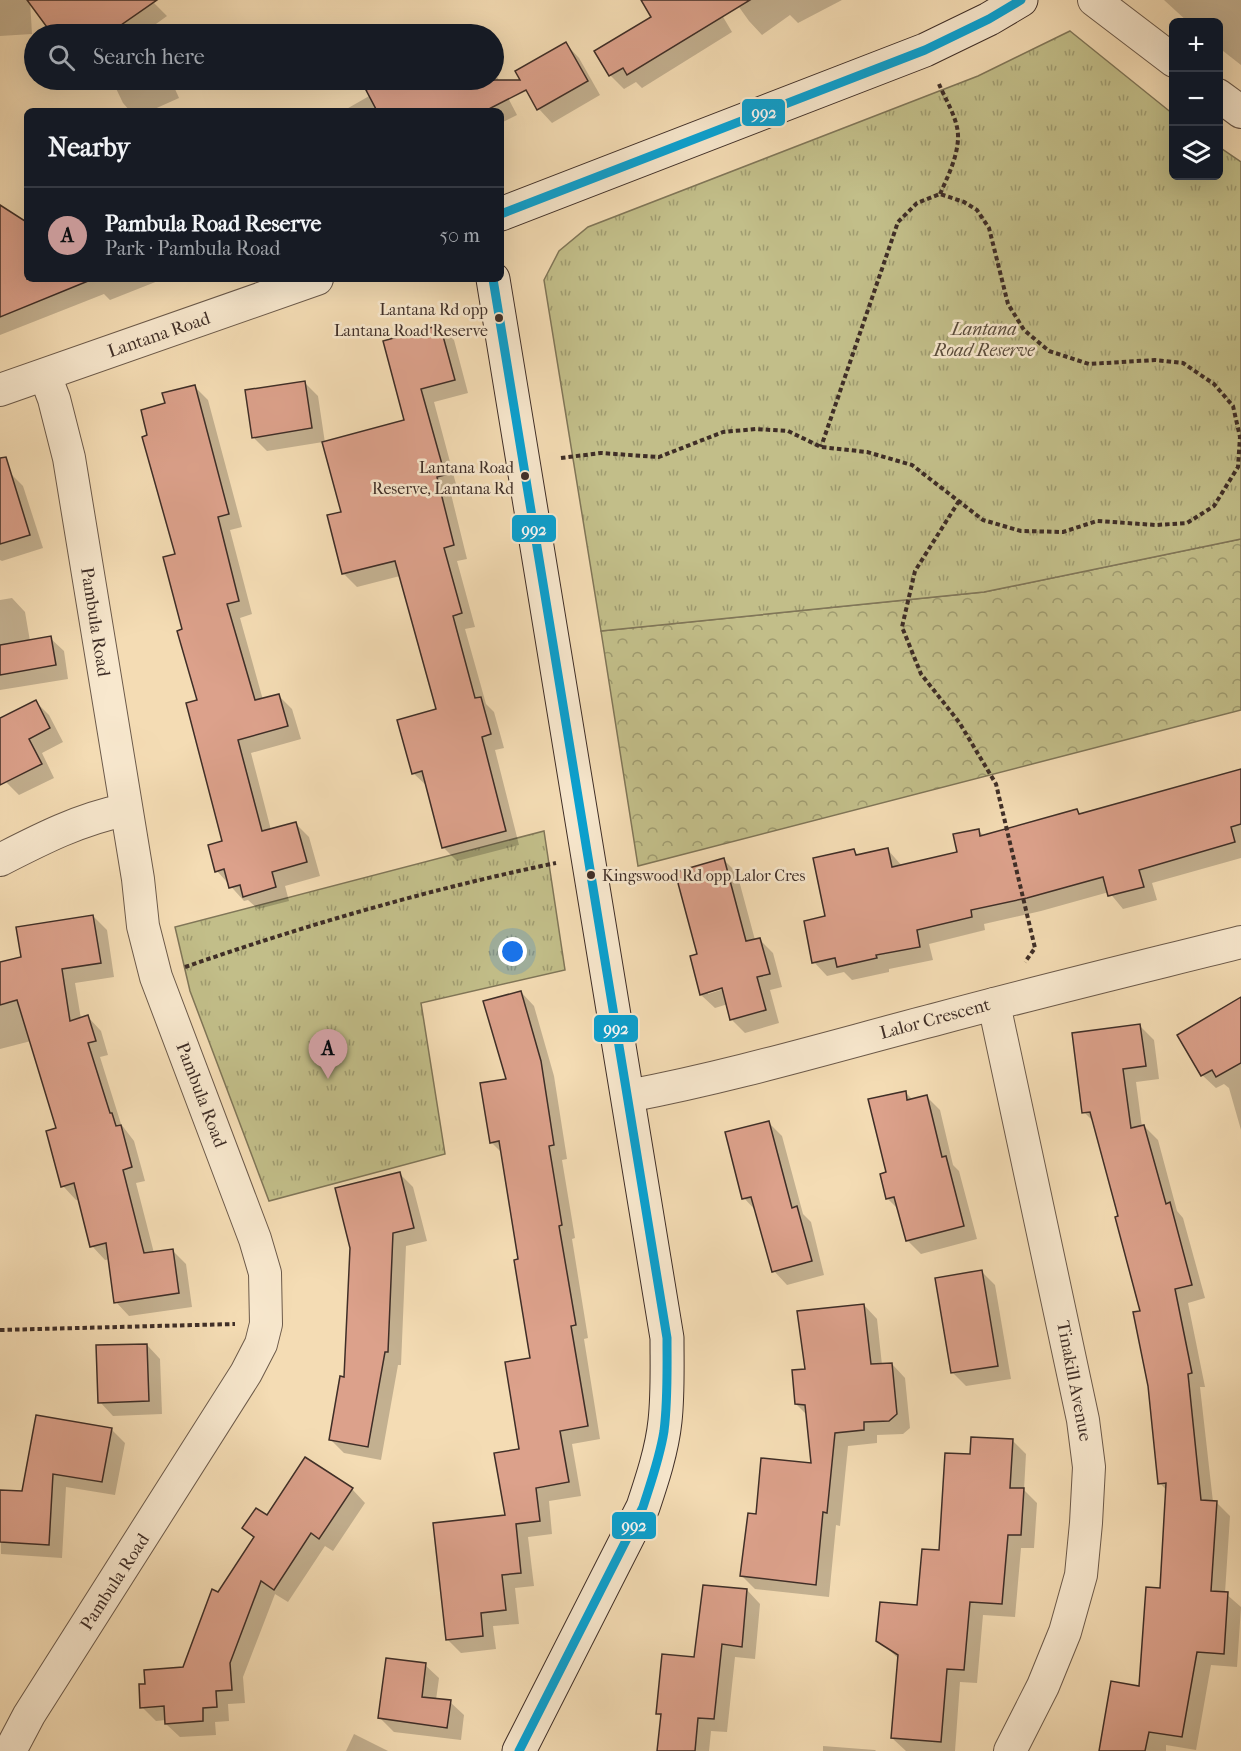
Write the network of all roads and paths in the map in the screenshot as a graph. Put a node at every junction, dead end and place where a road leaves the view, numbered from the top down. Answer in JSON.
{"nodes":[{"id":1,"x":1022,"y":0,"type":"edge"},
{"id":2,"x":1094,"y":0,"type":"edge"},
{"id":3,"x":1169,"y":58,"type":"edge"},
{"id":4,"x":939,"y":84,"type":"dead end"},
{"id":5,"x":1223,"y":99,"type":"edge"},
{"id":6,"x":1241,"y":112,"type":"edge"},
{"id":7,"x":940,"y":194,"type":"junction"},
{"id":8,"x":504,"y":213,"type":"edge"},
{"id":9,"x":308,"y":282,"type":"edge"},
{"id":10,"x":493,"y":282,"type":"edge"},
{"id":11,"x":45,"y":375,"type":"junction"},
{"id":12,"x":0,"y":390,"type":"edge"},
{"id":13,"x":821,"y":447,"type":"junction"},
{"id":14,"x":561,"y":458,"type":"dead end"},
{"id":15,"x":959,"y":501,"type":"junction"},
{"id":16,"x":125,"y":810,"type":"junction"},
{"id":17,"x":589,"y":857,"type":"junction"},
{"id":18,"x":0,"y":860,"type":"edge"},
{"id":19,"x":1241,"y":942,"type":"edge"},
{"id":20,"x":156,"y":977,"type":"junction"},
{"id":21,"x":994,"y":1004,"type":"junction"},
{"id":22,"x":628,"y":1096,"type":"junction"},
{"id":23,"x":266,"y":1324,"type":"junction"},
{"id":24,"x":0,"y":1330,"type":"edge"},
{"id":25,"x":10,"y":1751,"type":"edge"},
{"id":26,"x":519,"y":1751,"type":"edge"},
{"id":27,"x":1010,"y":1751,"type":"edge"}],
"edges":[{"from":1,"to":8,"type":"street"},
{"from":2,"to":3,"type":"street"},
{"from":4,"to":7,"type":"path"},
{"from":5,"to":6,"type":"street"},
{"from":7,"to":13,"type":"path"},
{"from":7,"to":15,"type":"path"},
{"from":9,"to":11,"type":"street","name":"Lantana Road"},
{"from":10,"to":17,"type":"street"},
{"from":11,"to":12,"type":"street","name":"Lantana Road"},
{"from":11,"to":16,"type":"street","name":"Pambula Road"},
{"from":13,"to":14,"type":"path"},
{"from":13,"to":15,"type":"path"},
{"from":15,"to":21,"type":"path"},
{"from":16,"to":18,"type":"street"},
{"from":16,"to":20,"type":"street","name":"Pambula Road"},
{"from":17,"to":20,"type":"path"},
{"from":17,"to":22,"type":"street"},
{"from":19,"to":21,"type":"street","name":"Lalor Crescent"},
{"from":20,"to":23,"type":"street","name":"Pambula Road"},
{"from":21,"to":22,"type":"street","name":"Lalor Crescent"},
{"from":21,"to":27,"type":"street","name":"Tinakill Avenue"},
{"from":22,"to":26,"type":"street"},
{"from":23,"to":24,"type":"path"},
{"from":23,"to":25,"type":"street","name":"Pambula Road"}]}
